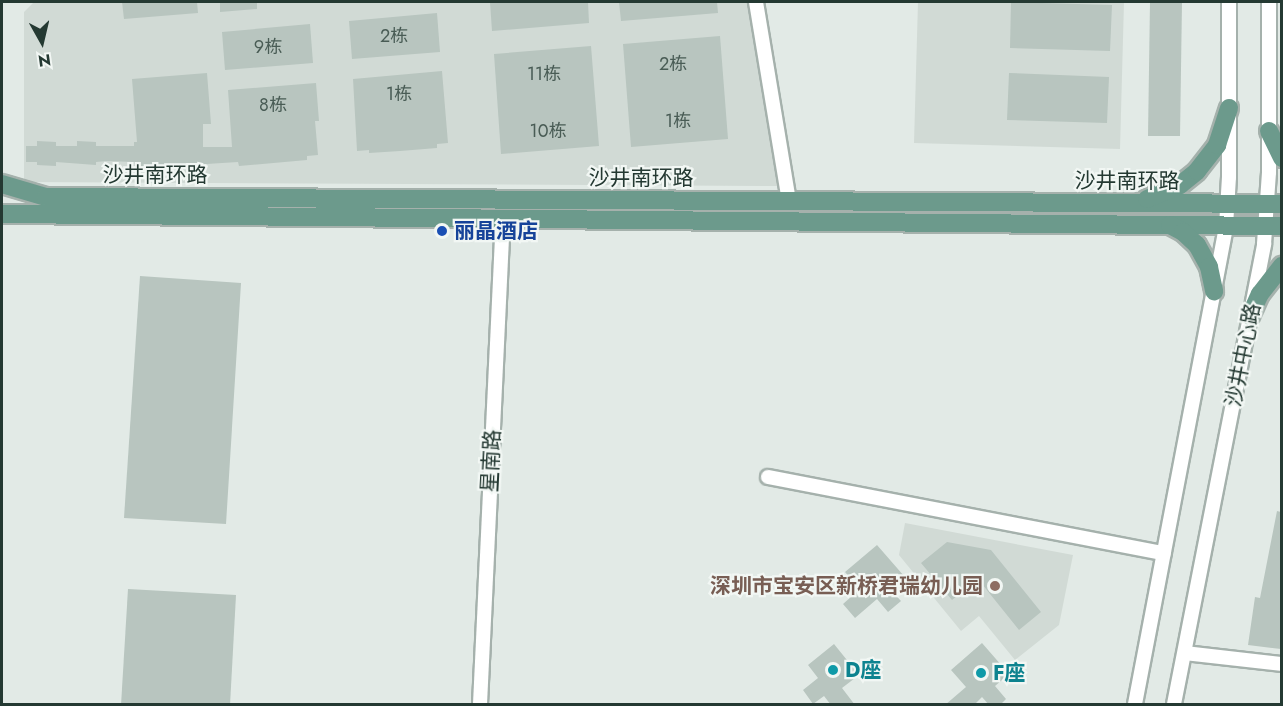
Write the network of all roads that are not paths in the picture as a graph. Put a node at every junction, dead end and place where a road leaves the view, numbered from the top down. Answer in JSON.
{"nodes":[{"id":1,"x":756,"y":2,"type":"edge"},
{"id":2,"x":1229,"y":2,"type":"edge"},
{"id":3,"x":1269,"y":2,"type":"edge"},
{"id":4,"x":1229,"y":108,"type":"junction"},
{"id":5,"x":1269,"y":130,"type":"junction"},
{"id":6,"x":1281,"y":158,"type":"edge"},
{"id":7,"x":2,"y":184,"type":"edge"},
{"id":8,"x":2,"y":193,"type":"edge"},
{"id":9,"x":789,"y":201,"type":"junction"},
{"id":10,"x":1129,"y":203,"type":"junction"},
{"id":11,"x":1227,"y":204,"type":"junction"},
{"id":12,"x":1275,"y":204,"type":"edge"},
{"id":13,"x":46,"y":205,"type":"junction"},
{"id":14,"x":2,"y":207,"type":"edge"},
{"id":15,"x":2,"y":214,"type":"edge"},
{"id":16,"x":502,"y":218,"type":"junction"},
{"id":17,"x":1168,"y":225,"type":"junction"},
{"id":18,"x":1226,"y":226,"type":"junction"},
{"id":19,"x":1274,"y":226,"type":"edge"},
{"id":20,"x":1281,"y":266,"type":"edge"},
{"id":21,"x":1214,"y":291,"type":"junction"},
{"id":22,"x":1250,"y":316,"type":"junction"},
{"id":23,"x":768,"y":477,"type":"dead end"},
{"id":24,"x":1164,"y":552,"type":"junction"},
{"id":25,"x":1185,"y":653,"type":"junction"},
{"id":26,"x":1281,"y":664,"type":"edge"},
{"id":27,"x":480,"y":705,"type":"edge"},
{"id":28,"x":1135,"y":705,"type":"edge"},
{"id":29,"x":1174,"y":705,"type":"edge"}],
"edges":[{"from":1,"to":9,"type":"street"},
{"from":2,"to":4,"type":"street","name":"沙井中心路"},
{"from":3,"to":5,"type":"street","name":"沙井中心路"},
{"from":4,"to":10,"type":"main road"},
{"from":4,"to":11,"type":"street","name":"沙井中心路"},
{"from":5,"to":6,"type":"main road"},
{"from":5,"to":12,"type":"street","name":"沙井中心路"},
{"from":7,"to":13,"type":"main road","name":"沙井南环路"},
{"from":8,"to":13,"type":"main road"},
{"from":9,"to":10,"type":"main road","name":"沙井南环路"},
{"from":9,"to":13,"type":"main road","name":"沙井南环路"},
{"from":10,"to":11,"type":"main road","name":"沙井南环路"},
{"from":11,"to":12,"type":"main road","name":"沙井南环路"},
{"from":11,"to":18,"type":"street","name":"沙井中心路"},
{"from":12,"to":19,"type":"street","name":"沙井中心路"},
{"from":13,"to":14,"type":"main road"},
{"from":13,"to":15,"type":"main road","name":"沙井南环路"},
{"from":13,"to":16,"type":"main road","name":"沙井南环路"},
{"from":16,"to":17,"type":"main road","name":"沙井南环路"},
{"from":16,"to":27,"type":"street","name":"星南路"},
{"from":17,"to":18,"type":"main road","name":"沙井南环路"},
{"from":17,"to":21,"type":"main road"},
{"from":18,"to":19,"type":"main road","name":"沙井南环路"},
{"from":18,"to":21,"type":"street","name":"沙井中心路"},
{"from":19,"to":22,"type":"street","name":"沙井中心路"},
{"from":20,"to":22,"type":"main road"},
{"from":21,"to":24,"type":"street","name":"沙井中心路"},
{"from":22,"to":25,"type":"street","name":"沙井中心路"},
{"from":23,"to":24,"type":"street"},
{"from":24,"to":28,"type":"street","name":"沙井中心路"},
{"from":25,"to":26,"type":"street"},
{"from":25,"to":29,"type":"street","name":"沙井中心路"}]}
